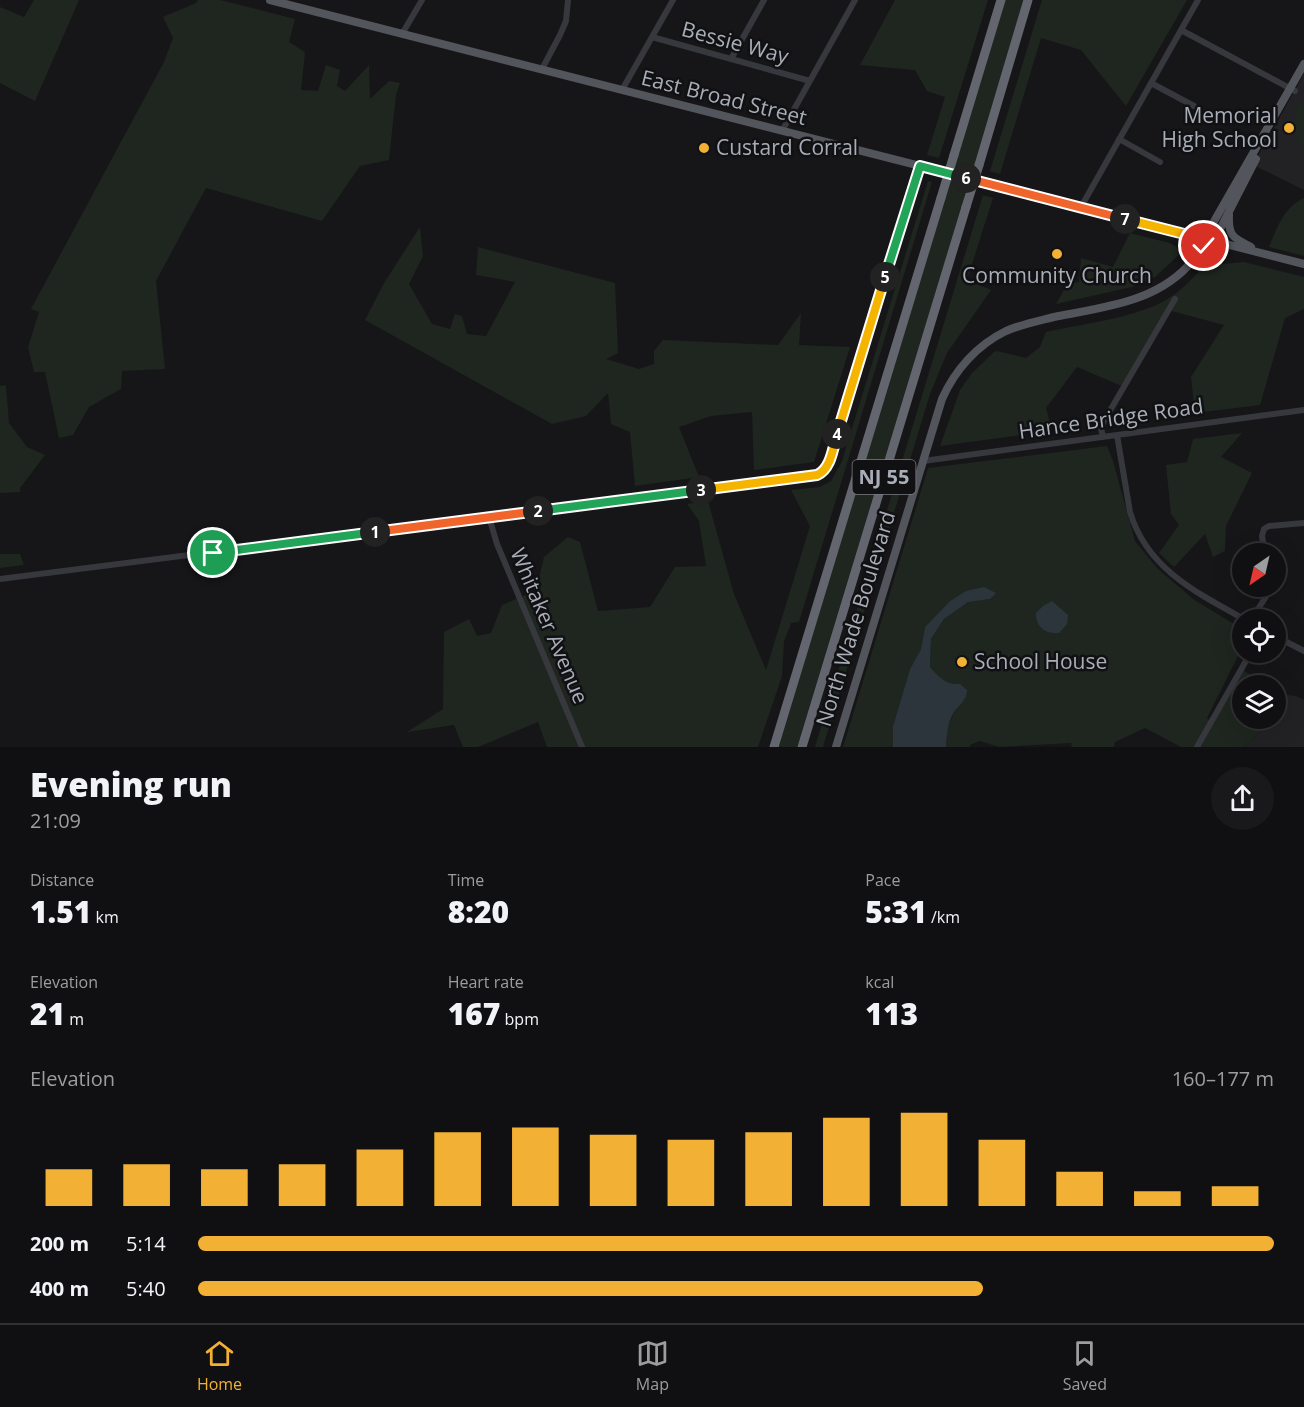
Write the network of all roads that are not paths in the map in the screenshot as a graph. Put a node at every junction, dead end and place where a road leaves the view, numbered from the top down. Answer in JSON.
{"nodes":[{"id":1,"x":270,"y":0,"type":"edge"},
{"id":2,"x":422,"y":0,"type":"edge"},
{"id":3,"x":568,"y":0,"type":"edge"},
{"id":4,"x":673,"y":0,"type":"edge"},
{"id":5,"x":764,"y":0,"type":"edge"},
{"id":6,"x":855,"y":0,"type":"edge"},
{"id":7,"x":1001,"y":0,"type":"edge"},
{"id":8,"x":1029,"y":0,"type":"edge"},
{"id":9,"x":1198,"y":0,"type":"edge"},
{"id":10,"x":1181,"y":30,"type":"junction"},
{"id":11,"x":402,"y":34,"type":"junction"},
{"id":12,"x":652,"y":37,"type":"junction"},
{"id":13,"x":731,"y":59,"type":"junction"},
{"id":14,"x":1304,"y":64,"type":"edge"},
{"id":15,"x":542,"y":69,"type":"junction"},
{"id":16,"x":1304,"y":74,"type":"edge"},
{"id":17,"x":810,"y":81,"type":"junction"},
{"id":18,"x":1151,"y":83,"type":"junction"},
{"id":19,"x":622,"y":90,"type":"junction"},
{"id":20,"x":1292,"y":90,"type":"junction"},
{"id":21,"x":1194,"y":106,"type":"dead end"},
{"id":22,"x":782,"y":131,"type":"junction"},
{"id":23,"x":1119,"y":139,"type":"junction"},
{"id":24,"x":1160,"y":162,"type":"dead end"},
{"id":25,"x":920,"y":166,"type":"junction"},
{"id":26,"x":1081,"y":207,"type":"junction"},
{"id":27,"x":1228,"y":214,"type":"junction"},
{"id":28,"x":1208,"y":240,"type":"junction"},
{"id":29,"x":1262,"y":254,"type":"junction"},
{"id":30,"x":1304,"y":264,"type":"edge"},
{"id":31,"x":1175,"y":299,"type":"dead end"},
{"id":32,"x":1304,"y":410,"type":"edge"},
{"id":33,"x":1117,"y":435,"type":"junction"},
{"id":34,"x":1103,"y":437,"type":"junction"},
{"id":35,"x":923,"y":461,"type":"junction"},
{"id":36,"x":489,"y":517,"type":"junction"},
{"id":37,"x":1304,"y":523,"type":"edge"},
{"id":38,"x":1263,"y":543,"type":"edge"},
{"id":39,"x":0,"y":579,"type":"edge"},
{"id":40,"x":1232,"y":612,"type":"edge"},
{"id":41,"x":1286,"y":642,"type":"edge"},
{"id":42,"x":1304,"y":651,"type":"edge"},
{"id":43,"x":1245,"y":663,"type":"edge"},
{"id":44,"x":582,"y":747,"type":"edge"},
{"id":45,"x":774,"y":747,"type":"edge"},
{"id":46,"x":802,"y":747,"type":"edge"},
{"id":47,"x":836,"y":747,"type":"edge"},
{"id":48,"x":1197,"y":747,"type":"edge"}],
"edges":[{"from":1,"to":11,"type":"main road","name":"East Broad Street"},
{"from":2,"to":11,"type":"street"},
{"from":3,"to":15,"type":"street"},
{"from":4,"to":12,"type":"street"},
{"from":5,"to":13,"type":"street"},
{"from":6,"to":17,"type":"street"},
{"from":7,"to":45,"type":"highway","number":"NJ 55","bridge":true},
{"from":8,"to":46,"type":"highway","number":"NJ 55","bridge":true},
{"from":9,"to":10,"type":"street"},
{"from":10,"to":18,"type":"street"},
{"from":10,"to":20,"type":"street"},
{"from":11,"to":15,"type":"main road","name":"East Broad Street"},
{"from":12,"to":13,"type":"street","name":"Bessie Way"},
{"from":12,"to":19,"type":"street"},
{"from":13,"to":17,"type":"street","name":"Bessie Way"},
{"from":14,"to":20,"type":"main road","name":"North Wade Boulevard"},
{"from":15,"to":19,"type":"main road","name":"East Broad Street"},
{"from":16,"to":20,"type":"main road","name":"North Wade Boulevard"},
{"from":17,"to":22,"type":"street"},
{"from":18,"to":21,"type":"street"},
{"from":18,"to":23,"type":"street"},
{"from":19,"to":22,"type":"main road","name":"East Broad Street"},
{"from":20,"to":27,"type":"main road","name":"North Wade Boulevard"},
{"from":20,"to":28,"type":"main road","name":"North Wade Boulevard"},
{"from":22,"to":25,"type":"main road","name":"East Broad Street"},
{"from":23,"to":24,"type":"street"},
{"from":23,"to":26,"type":"street"},
{"from":25,"to":26,"type":"main road","name":"East Broad Street"},
{"from":25,"to":36,"type":"street"},
{"from":26,"to":28,"type":"main road","name":"East Broad Street"},
{"from":27,"to":28,"type":"main road","name":"North Wade Boulevard"},
{"from":27,"to":29,"type":"main road"},
{"from":28,"to":29,"type":"main road","name":"East Broad Street"},
{"from":28,"to":35,"type":"main road","name":"North Wade Boulevard"},
{"from":29,"to":30,"type":"main road","name":"East Broad Street"},
{"from":31,"to":34,"type":"street"},
{"from":32,"to":33,"type":"street","name":"Hance Bridge Road"},
{"from":33,"to":34,"type":"street","name":"Hance Bridge Road"},
{"from":33,"to":40,"type":"street"},
{"from":34,"to":35,"type":"street","name":"Hance Bridge Road"},
{"from":35,"to":47,"type":"main road","name":"North Wade Boulevard"},
{"from":36,"to":39,"type":"street"},
{"from":36,"to":44,"type":"street","name":"Whitaker Avenue"},
{"from":37,"to":38,"type":"street"},
{"from":41,"to":42,"type":"street"},
{"from":43,"to":48,"type":"street"}]}
